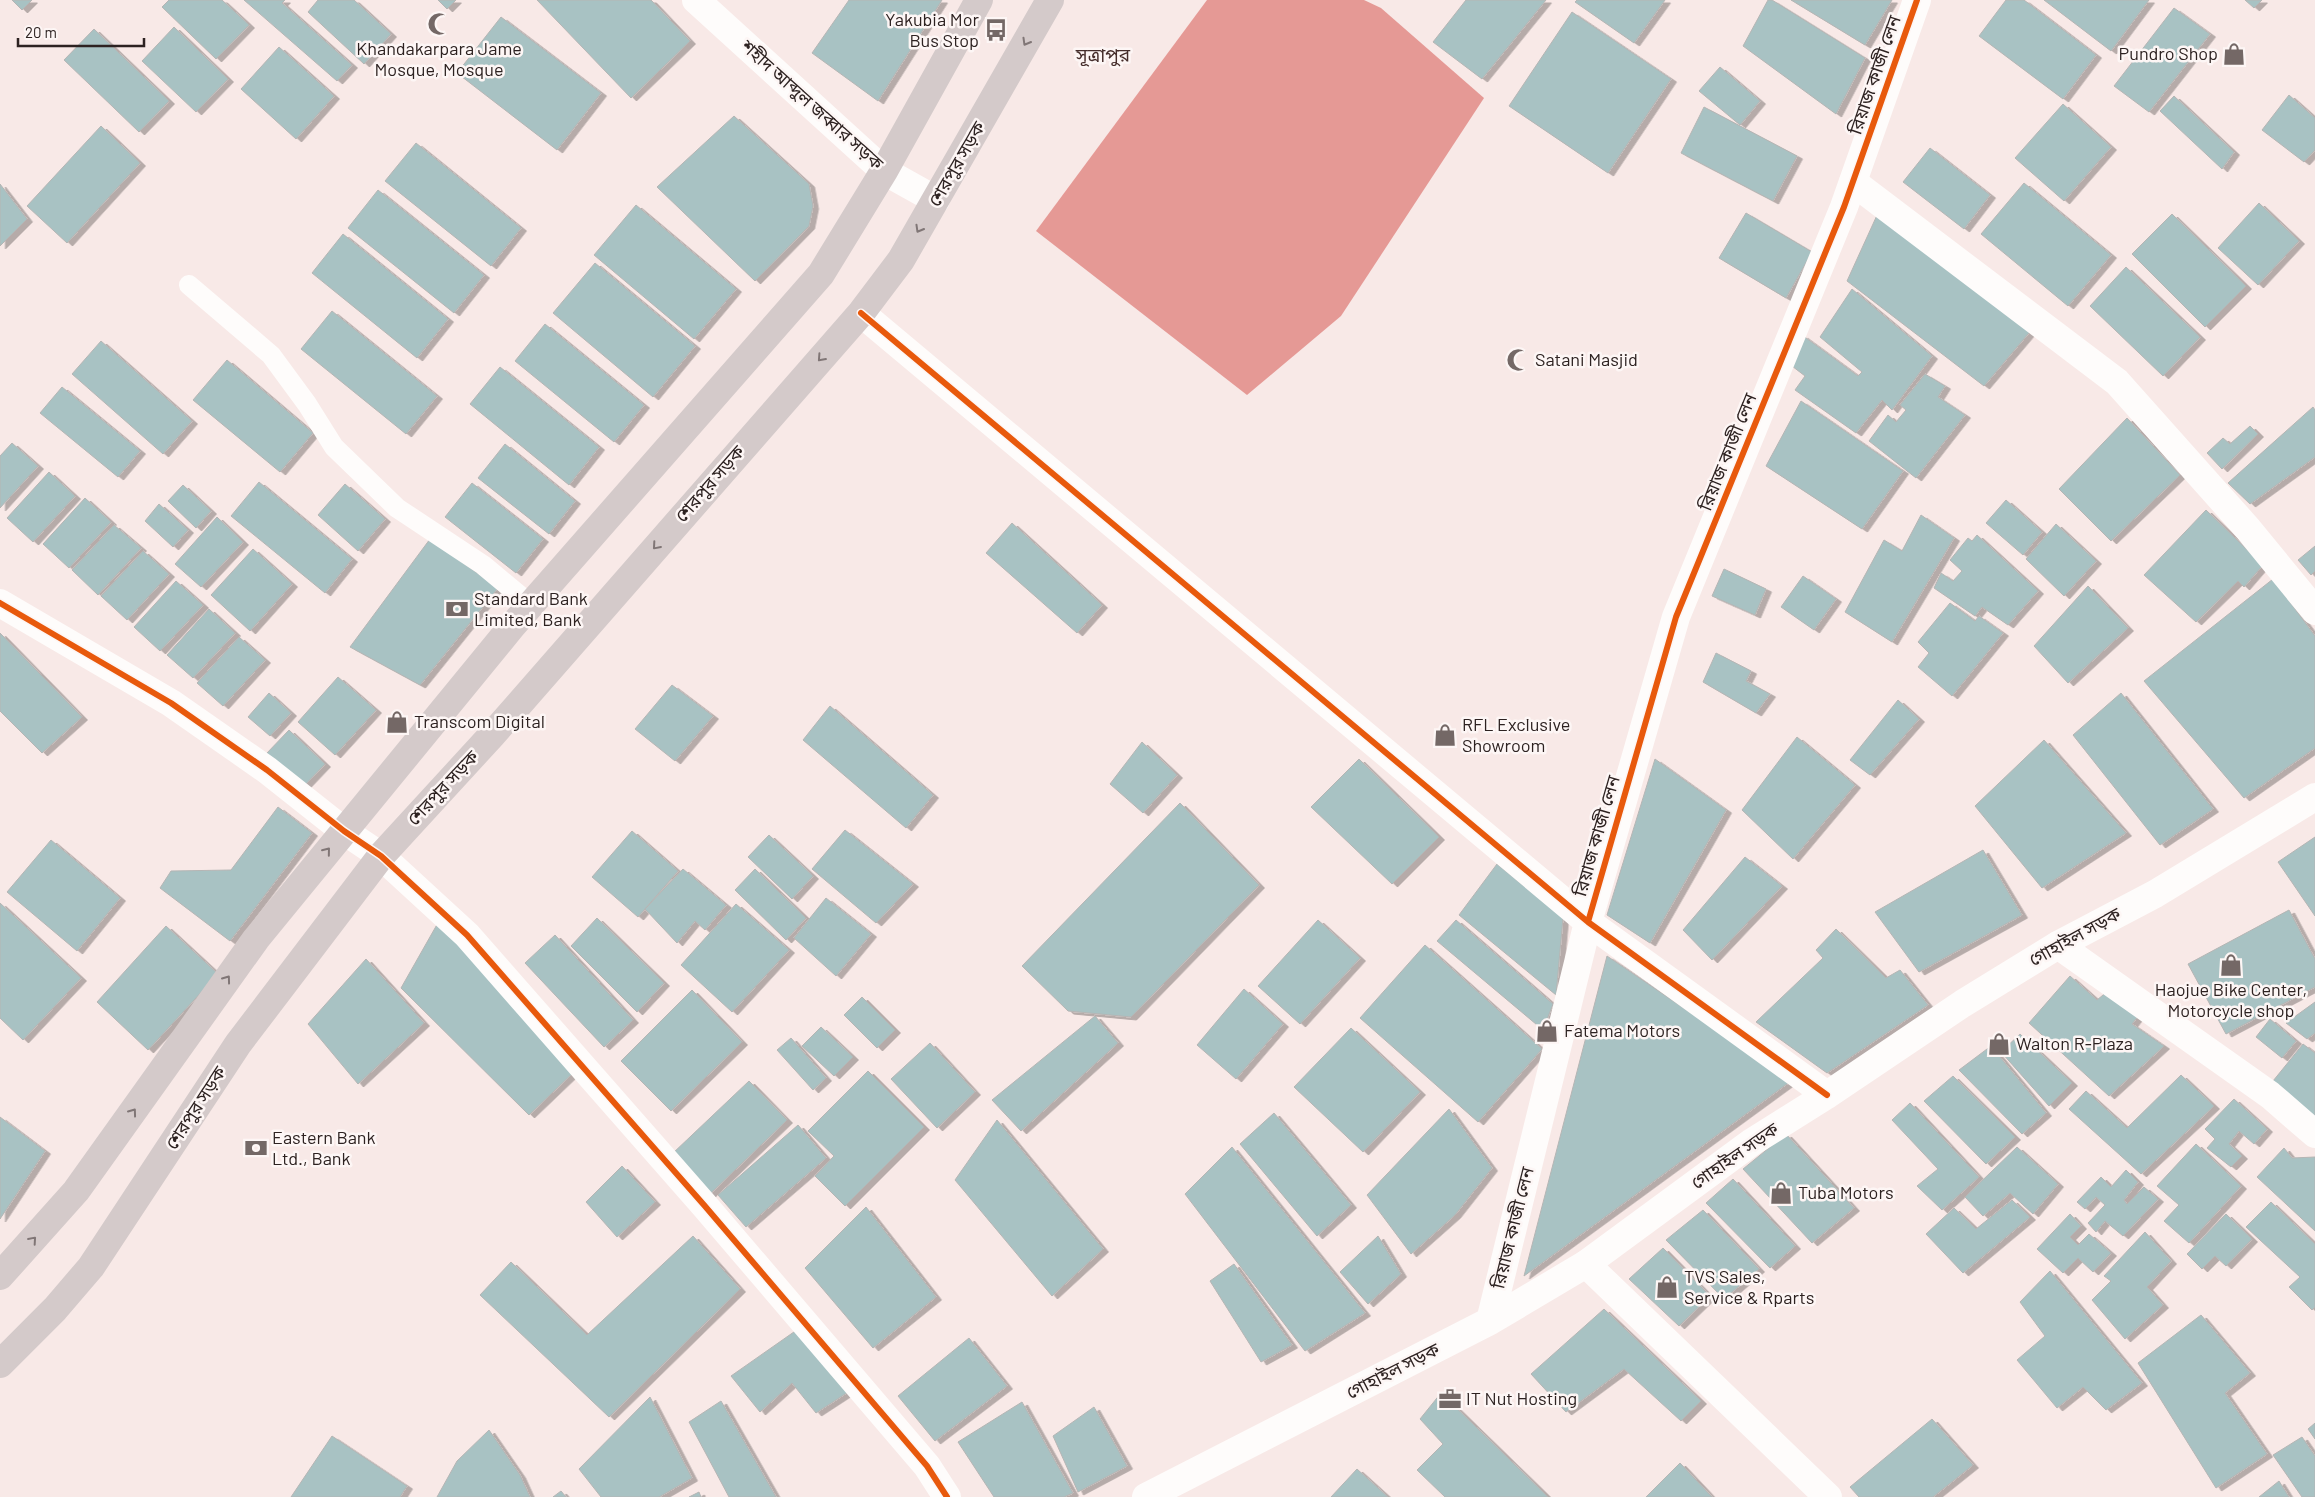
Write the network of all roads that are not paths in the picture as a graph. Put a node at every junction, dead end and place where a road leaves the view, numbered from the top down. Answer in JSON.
{"nodes":[{"id":1,"x":696,"y":0,"type":"edge"},
{"id":2,"x":979,"y":0,"type":"edge"},
{"id":3,"x":1050,"y":0,"type":"edge"},
{"id":4,"x":1917,"y":0,"type":"edge"},
{"id":5,"x":884,"y":171,"type":"junction"},
{"id":6,"x":1853,"y":182,"type":"junction"},
{"id":7,"x":936,"y":200,"type":"junction"},
{"id":8,"x":189,"y":285,"type":"dead end"},
{"id":9,"x":861,"y":313,"type":"junction"},
{"id":10,"x":0,"y":603,"type":"edge"},
{"id":11,"x":531,"y":605,"type":"junction"},
{"id":12,"x":2315,"y":611,"type":"edge"},
{"id":13,"x":2315,"y":797,"type":"edge"},
{"id":14,"x":344,"y":830,"type":"junction"},
{"id":15,"x":380,"y":856,"type":"junction"},
{"id":16,"x":1588,"y":922,"type":"junction"},
{"id":17,"x":2058,"y":944,"type":"junction"},
{"id":18,"x":1827,"y":1095,"type":"junction"},
{"id":19,"x":2315,"y":1134,"type":"edge"},
{"id":20,"x":1586,"y":1264,"type":"junction"},
{"id":21,"x":0,"y":1276,"type":"edge"},
{"id":22,"x":1490,"y":1321,"type":"junction"},
{"id":23,"x":0,"y":1364,"type":"edge"},
{"id":24,"x":947,"y":1497,"type":"edge"},
{"id":25,"x":1146,"y":1497,"type":"edge"},
{"id":26,"x":1828,"y":1497,"type":"edge"}],
"edges":[{"from":1,"to":5,"type":"street","name":"শহীদ আব্দুল জব্বার সড়ক"},
{"from":2,"to":5,"type":"highway"},
{"from":3,"to":7,"type":"highway","name":"শেরপুর সড়ক","one_way":true},
{"from":4,"to":6,"type":"street","name":"রিয়াজ কাজী লেন"},
{"from":5,"to":7,"type":"street","name":"শহীদ আব্দুল জব্বার সড়ক"},
{"from":5,"to":11,"type":"highway"},
{"from":6,"to":12,"type":"street"},
{"from":6,"to":16,"type":"street","name":"রিয়াজ কাজী লেন"},
{"from":7,"to":9,"type":"highway","name":"শেরপুর সড়ক","one_way":true},
{"from":8,"to":11,"type":"lane"},
{"from":9,"to":15,"type":"highway","name":"শেরপুর সড়ক","one_way":true},
{"from":9,"to":16,"type":"street"},
{"from":10,"to":14,"type":"street"},
{"from":11,"to":14,"type":"highway"},
{"from":13,"to":17,"type":"street","name":"গোহাইল সড়ক"},
{"from":14,"to":15,"type":"street"},
{"from":21,"to":14,"type":"highway","one_way":true},
{"from":15,"to":23,"type":"highway","name":"শেরপুর সড়ক"},
{"from":15,"to":24,"type":"street"},
{"from":16,"to":18,"type":"street"},
{"from":16,"to":22,"type":"street","name":"রিয়াজ কাজী লেন"},
{"from":17,"to":18,"type":"street","name":"গোহাইল সড়ক"},
{"from":17,"to":19,"type":"street"},
{"from":18,"to":20,"type":"street","name":"গোহাইল সড়ক"},
{"from":20,"to":22,"type":"street","name":"গোহাইল সড়ক"},
{"from":20,"to":26,"type":"street"},
{"from":22,"to":25,"type":"street","name":"গোহাইল সড়ক"}]}
